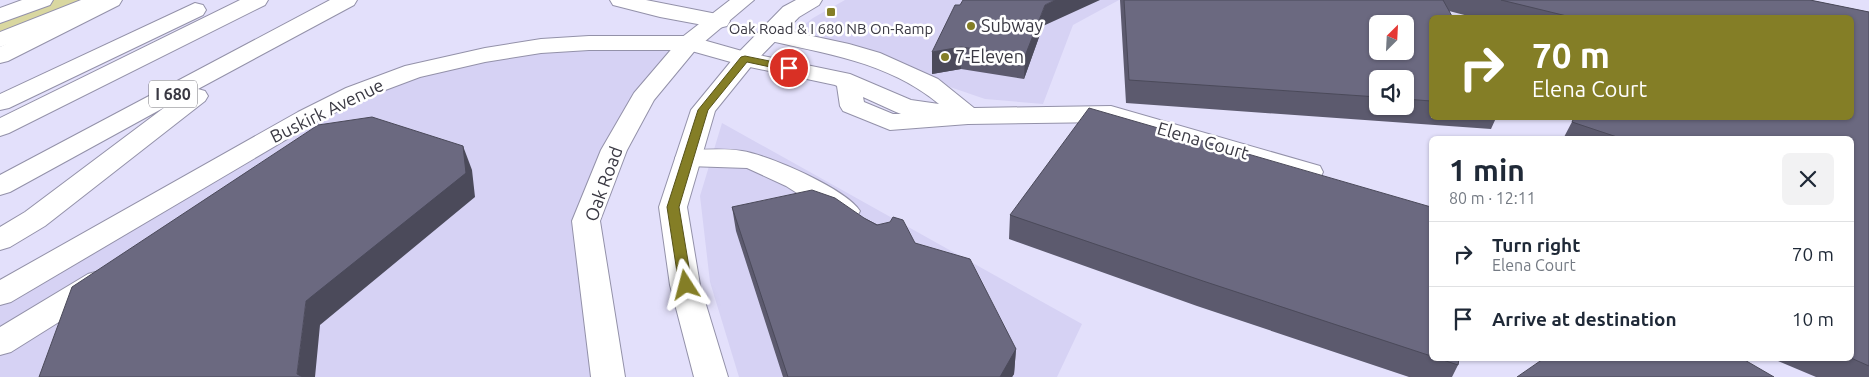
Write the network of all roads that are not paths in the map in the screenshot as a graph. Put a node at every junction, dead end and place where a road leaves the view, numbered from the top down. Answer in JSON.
{"nodes":[{"id":1,"x":42,"y":0,"type":"edge"},
{"id":2,"x":100,"y":0,"type":"edge"},
{"id":3,"x":111,"y":0,"type":"edge"},
{"id":4,"x":216,"y":0,"type":"edge"},
{"id":5,"x":257,"y":0,"type":"edge"},
{"id":6,"x":346,"y":0,"type":"edge"},
{"id":7,"x":622,"y":0,"type":"edge"},
{"id":8,"x":743,"y":0,"type":"edge"},
{"id":9,"x":811,"y":0,"type":"edge"},
{"id":10,"x":0,"y":16,"type":"edge"},
{"id":11,"x":719,"y":21,"type":"junction"},
{"id":12,"x":770,"y":34,"type":"junction"},
{"id":13,"x":0,"y":40,"type":"edge"},
{"id":14,"x":689,"y":43,"type":"junction"},
{"id":15,"x":261,"y":47,"type":"junction"},
{"id":16,"x":0,"y":56,"type":"edge"},
{"id":17,"x":745,"y":59,"type":"junction"},
{"id":18,"x":0,"y":103,"type":"edge"},
{"id":19,"x":968,"y":116,"type":"junction"},
{"id":20,"x":0,"y":128,"type":"edge"},
{"id":21,"x":688,"y":158,"type":"junction"},
{"id":22,"x":1336,"y":180,"type":"edge"},
{"id":23,"x":0,"y":186,"type":"edge"},
{"id":24,"x":868,"y":226,"type":"edge"},
{"id":25,"x":0,"y":240,"type":"edge"},
{"id":26,"x":105,"y":278,"type":"edge"},
{"id":27,"x":0,"y":294,"type":"edge"},
{"id":28,"x":0,"y":343,"type":"edge"},
{"id":29,"x":608,"y":377,"type":"edge"},
{"id":30,"x":711,"y":377,"type":"edge"}],
"edges":[{"from":1,"to":10,"type":"main road"},
{"from":2,"to":13,"type":"main road"},
{"from":3,"to":16,"type":"main road"},
{"from":4,"to":18,"type":"main road"},
{"from":5,"to":20,"type":"main road","number":"I 680"},
{"from":6,"to":15,"type":"main road","number":"I 680"},
{"from":7,"to":11,"type":"main road"},
{"from":8,"to":11,"type":"main road"},
{"from":9,"to":12,"type":"main road"},
{"from":11,"to":12,"type":"main road"},
{"from":11,"to":14,"type":"main road"},
{"from":12,"to":17,"type":"main road"},
{"from":12,"to":19,"type":"main road"},
{"from":14,"to":17,"type":"main road","name":"Buskirk Avenue"},
{"from":14,"to":27,"type":"main road","name":"Buskirk Avenue"},
{"from":14,"to":29,"type":"main road","name":"Oak Road"},
{"from":15,"to":23,"type":"main road","number":"I 680"},
{"from":15,"to":25,"type":"main road"},
{"from":17,"to":19,"type":"main road","name":"Elena Court"},
{"from":17,"to":21,"type":"main road"},
{"from":19,"to":22,"type":"main road","name":"Elena Court"},
{"from":21,"to":24,"type":"main road"},
{"from":21,"to":30,"type":"main road"},
{"from":26,"to":28,"type":"main road"}]}
